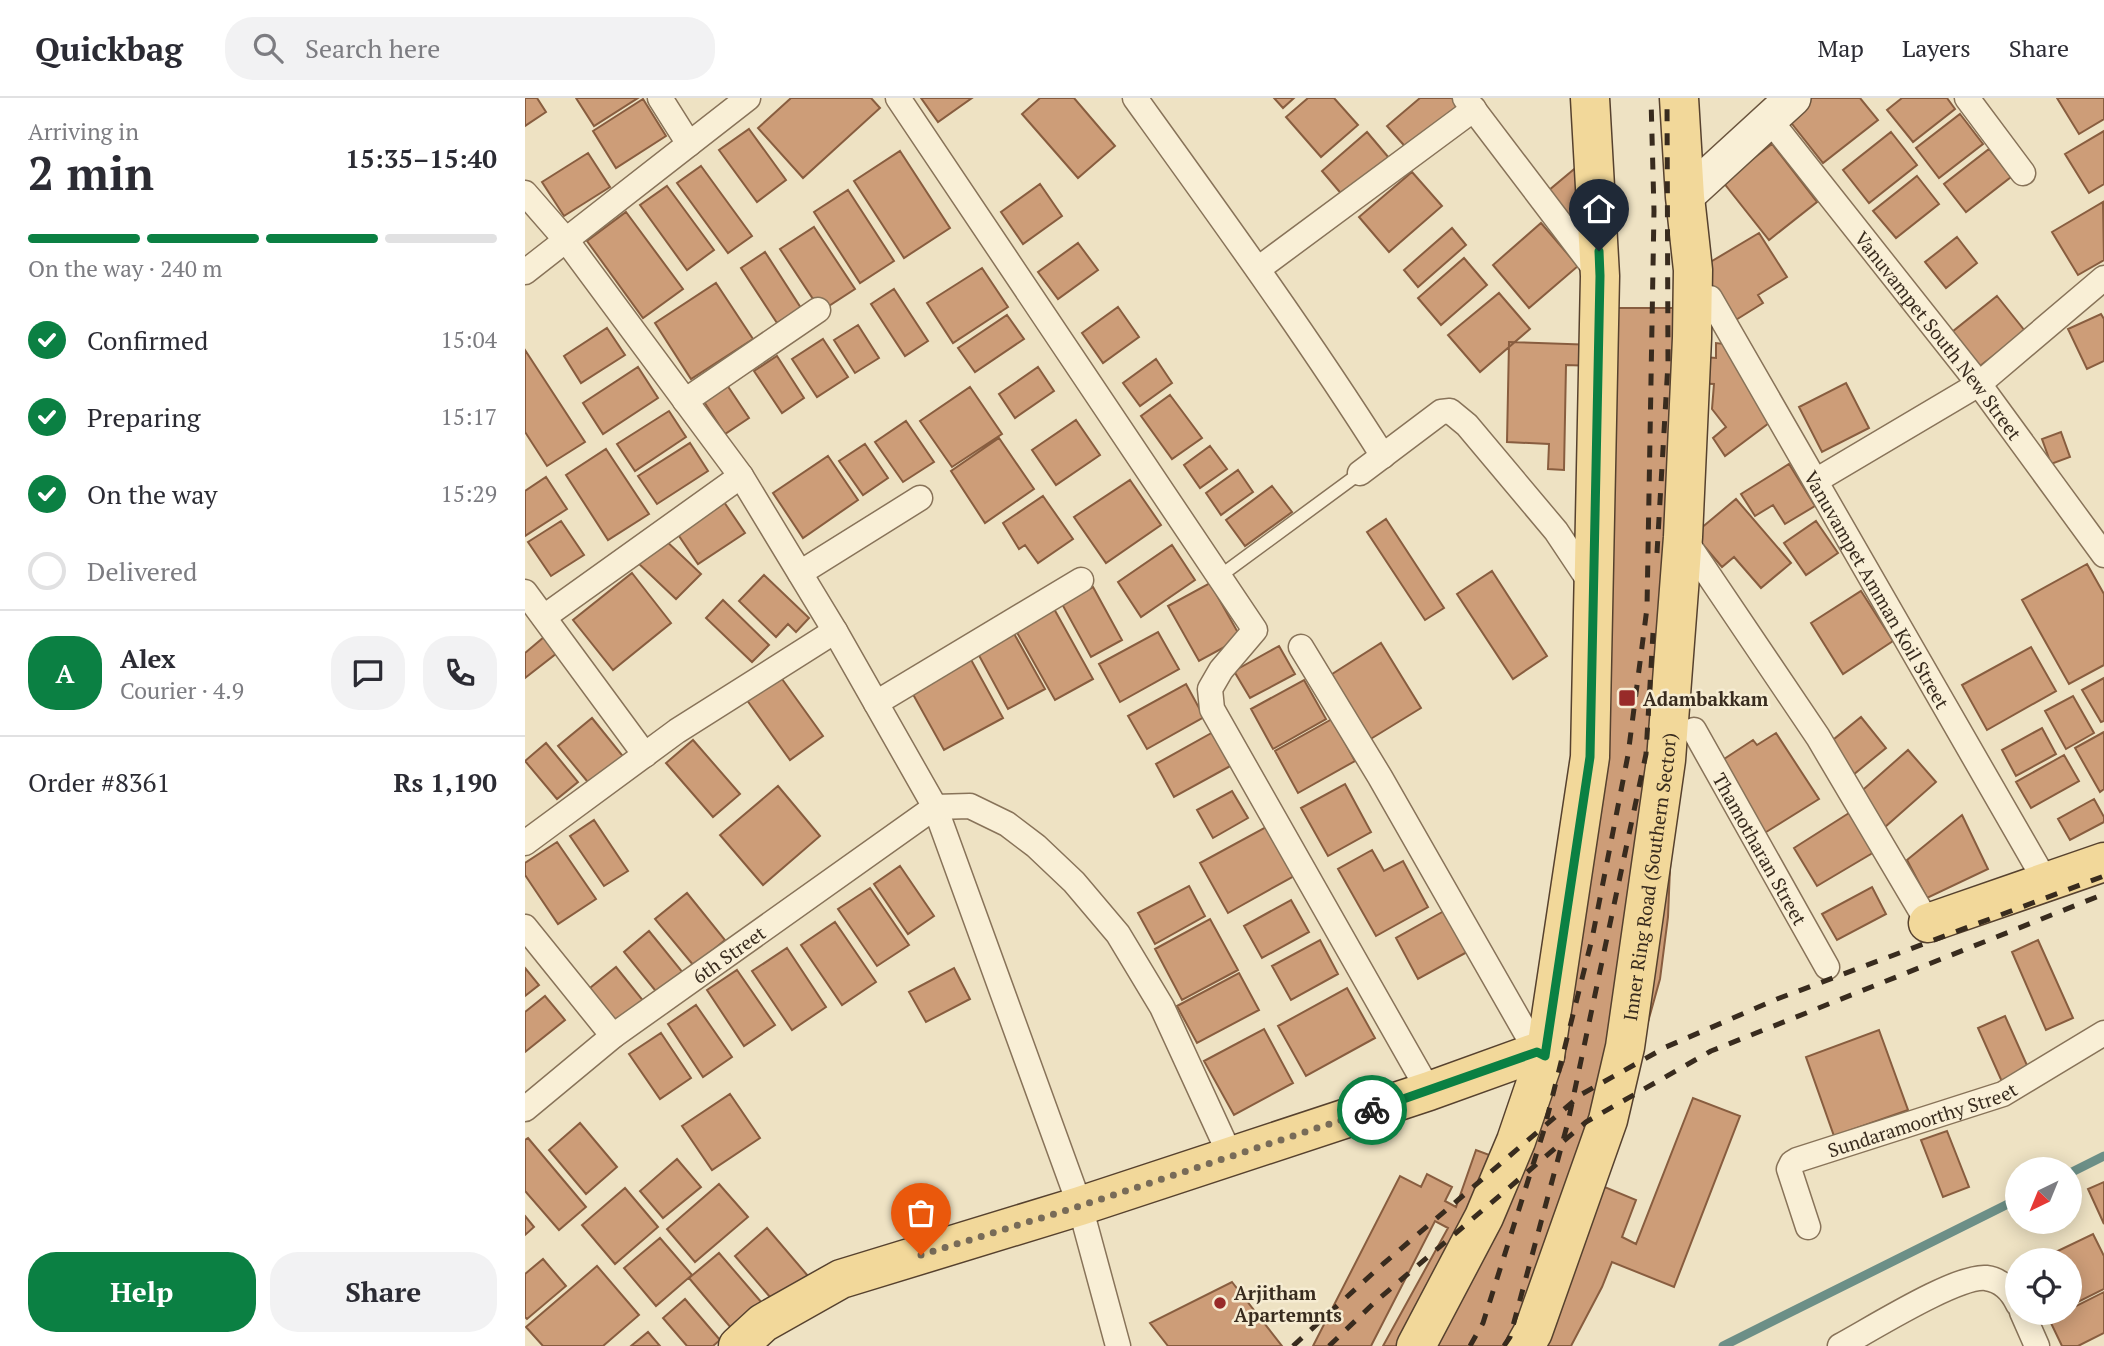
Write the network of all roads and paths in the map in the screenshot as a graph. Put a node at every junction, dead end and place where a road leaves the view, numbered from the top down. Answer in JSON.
{"nodes":[{"id":1,"x":660,"y":98,"type":"edge"},
{"id":2,"x":748,"y":98,"type":"edge"},
{"id":3,"x":898,"y":98,"type":"edge"},
{"id":4,"x":1135,"y":98,"type":"edge"},
{"id":5,"x":1590,"y":98,"type":"edge"},
{"id":6,"x":1679,"y":98,"type":"edge"},
{"id":7,"x":1967,"y":98,"type":"edge"},
{"id":8,"x":1470,"y":104,"type":"edge"},
{"id":9,"x":1781,"y":108,"type":"edge"},
{"id":10,"x":689,"y":144,"type":"junction"},
{"id":11,"x":2024,"y":173,"type":"dead end"},
{"id":12,"x":525,"y":193,"type":"edge"},
{"id":13,"x":1685,"y":197,"type":"junction"},
{"id":14,"x":566,"y":240,"type":"junction"},
{"id":15,"x":1258,"y":269,"type":"junction"},
{"id":16,"x":525,"y":272,"type":"edge"},
{"id":17,"x":1600,"y":276,"type":"junction"},
{"id":18,"x":2104,"y":278,"type":"edge"},
{"id":19,"x":1710,"y":298,"type":"dead end"},
{"id":20,"x":818,"y":310,"type":"dead end"},
{"id":21,"x":1979,"y":384,"type":"junction"},
{"id":22,"x":685,"y":401,"type":"junction"},
{"id":23,"x":1383,"y":456,"type":"junction"},
{"id":24,"x":1360,"y":473,"type":"joint"},
{"id":25,"x":741,"y":476,"type":"junction"},
{"id":26,"x":1817,"y":480,"type":"junction"},
{"id":27,"x":920,"y":498,"type":"dead end"},
{"id":28,"x":1683,"y":537,"type":"junction"},
{"id":29,"x":2104,"y":555,"type":"edge"},
{"id":30,"x":800,"y":573,"type":"junction"},
{"id":31,"x":1220,"y":576,"type":"junction"},
{"id":32,"x":1081,"y":580,"type":"dead end"},
{"id":33,"x":1593,"y":586,"type":"junction"},
{"id":34,"x":525,"y":592,"type":"edge"},
{"id":35,"x":544,"y":617,"type":"junction"},
{"id":36,"x":835,"y":631,"type":"junction"},
{"id":37,"x":1301,"y":647,"type":"dead end"},
{"id":38,"x":876,"y":703,"type":"junction"},
{"id":39,"x":1694,"y":730,"type":"dead end"},
{"id":40,"x":645,"y":755,"type":"junction"},
{"id":41,"x":935,"y":807,"type":"junction"},
{"id":42,"x":525,"y":843,"type":"edge"},
{"id":43,"x":2104,"y":862,"type":"edge"},
{"id":44,"x":2046,"y":882,"type":"junction"},
{"id":45,"x":1928,"y":923,"type":"joint"},
{"id":46,"x":525,"y":927,"type":"edge"},
{"id":47,"x":1827,"y":967,"type":"dead end"},
{"id":48,"x":2104,"y":1033,"type":"edge"},
{"id":49,"x":613,"y":1036,"type":"junction"},
{"id":50,"x":1541,"y":1054,"type":"junction"},
{"id":51,"x":1429,"y":1091,"type":"junction"},
{"id":52,"x":525,"y":1109,"type":"edge"},
{"id":53,"x":1230,"y":1155,"type":"junction"},
{"id":54,"x":1080,"y":1206,"type":"junction"},
{"id":55,"x":1808,"y":1227,"type":"dead end"},
{"id":56,"x":2005,"y":1287,"type":"edge"},
{"id":57,"x":2028,"y":1325,"type":"edge"},
{"id":58,"x":738,"y":1346,"type":"edge"},
{"id":59,"x":1118,"y":1346,"type":"edge"},
{"id":60,"x":1416,"y":1346,"type":"edge"},
{"id":61,"x":1525,"y":1346,"type":"edge"},
{"id":62,"x":1840,"y":1346,"type":"edge"},
{"id":63,"x":2038,"y":1346,"type":"edge"}],
"edges":[{"from":1,"to":10,"type":"street"},
{"from":2,"to":10,"type":"street"},
{"from":3,"to":31,"type":"street"},
{"from":4,"to":15,"type":"street"},
{"from":5,"to":17,"type":"main road"},
{"from":6,"to":13,"type":"main road","name":"Inner Ring Road (Southern Sector)"},
{"from":7,"to":11,"type":"street"},
{"from":8,"to":15,"type":"street"},
{"from":8,"to":17,"type":"street"},
{"from":9,"to":13,"type":"street"},
{"from":9,"to":21,"type":"street","name":"Vanuvampet South New Street"},
{"from":10,"to":14,"type":"street"},
{"from":12,"to":14,"type":"street"},
{"from":13,"to":28,"type":"main road","name":"Inner Ring Road (Southern Sector)"},
{"from":14,"to":16,"type":"street"},
{"from":14,"to":22,"type":"street"},
{"from":15,"to":23,"type":"street"},
{"from":17,"to":33,"type":"main road"},
{"from":18,"to":21,"type":"street"},
{"from":19,"to":26,"type":"street","name":"Vanuvampet Amman Koil Street"},
{"from":20,"to":22,"type":"street"},
{"from":21,"to":26,"type":"street"},
{"from":21,"to":29,"type":"street","name":"Vanuvampet South New Street"},
{"from":22,"to":25,"type":"street"},
{"from":23,"to":24,"type":"street"},
{"from":23,"to":33,"type":"street"},
{"from":24,"to":31,"type":"lane"},
{"from":25,"to":30,"type":"street"},
{"from":25,"to":35,"type":"street"},
{"from":26,"to":44,"type":"street","name":"Vanuvampet Amman Koil Street"},
{"from":27,"to":30,"type":"street"},
{"from":28,"to":45,"type":"street"},
{"from":28,"to":61,"type":"main road","name":"Inner Ring Road (Southern Sector)"},
{"from":30,"to":36,"type":"street"},
{"from":31,"to":51,"type":"street"},
{"from":32,"to":38,"type":"street"},
{"from":33,"to":50,"type":"main road"},
{"from":34,"to":35,"type":"street"},
{"from":35,"to":40,"type":"street"},
{"from":36,"to":38,"type":"street"},
{"from":36,"to":40,"type":"street"},
{"from":37,"to":50,"type":"street"},
{"from":38,"to":41,"type":"street"},
{"from":39,"to":47,"type":"street","name":"Thamotharan Street"},
{"from":40,"to":42,"type":"street"},
{"from":41,"to":49,"type":"street","name":"6th Street"},
{"from":41,"to":53,"type":"street"},
{"from":41,"to":54,"type":"street"},
{"from":43,"to":44,"type":"main road"},
{"from":44,"to":45,"type":"main road"},
{"from":46,"to":49,"type":"street"},
{"from":48,"to":55,"type":"street","name":"Sundaramoorthy Street"},
{"from":49,"to":52,"type":"street","name":"6th Street"},
{"from":50,"to":51,"type":"main road"},
{"from":50,"to":60,"type":"main road"},
{"from":51,"to":53,"type":"main road"},
{"from":53,"to":54,"type":"main road"},
{"from":54,"to":58,"type":"main road"},
{"from":54,"to":59,"type":"street"},
{"from":56,"to":62,"type":"street"},
{"from":57,"to":63,"type":"street"}]}
